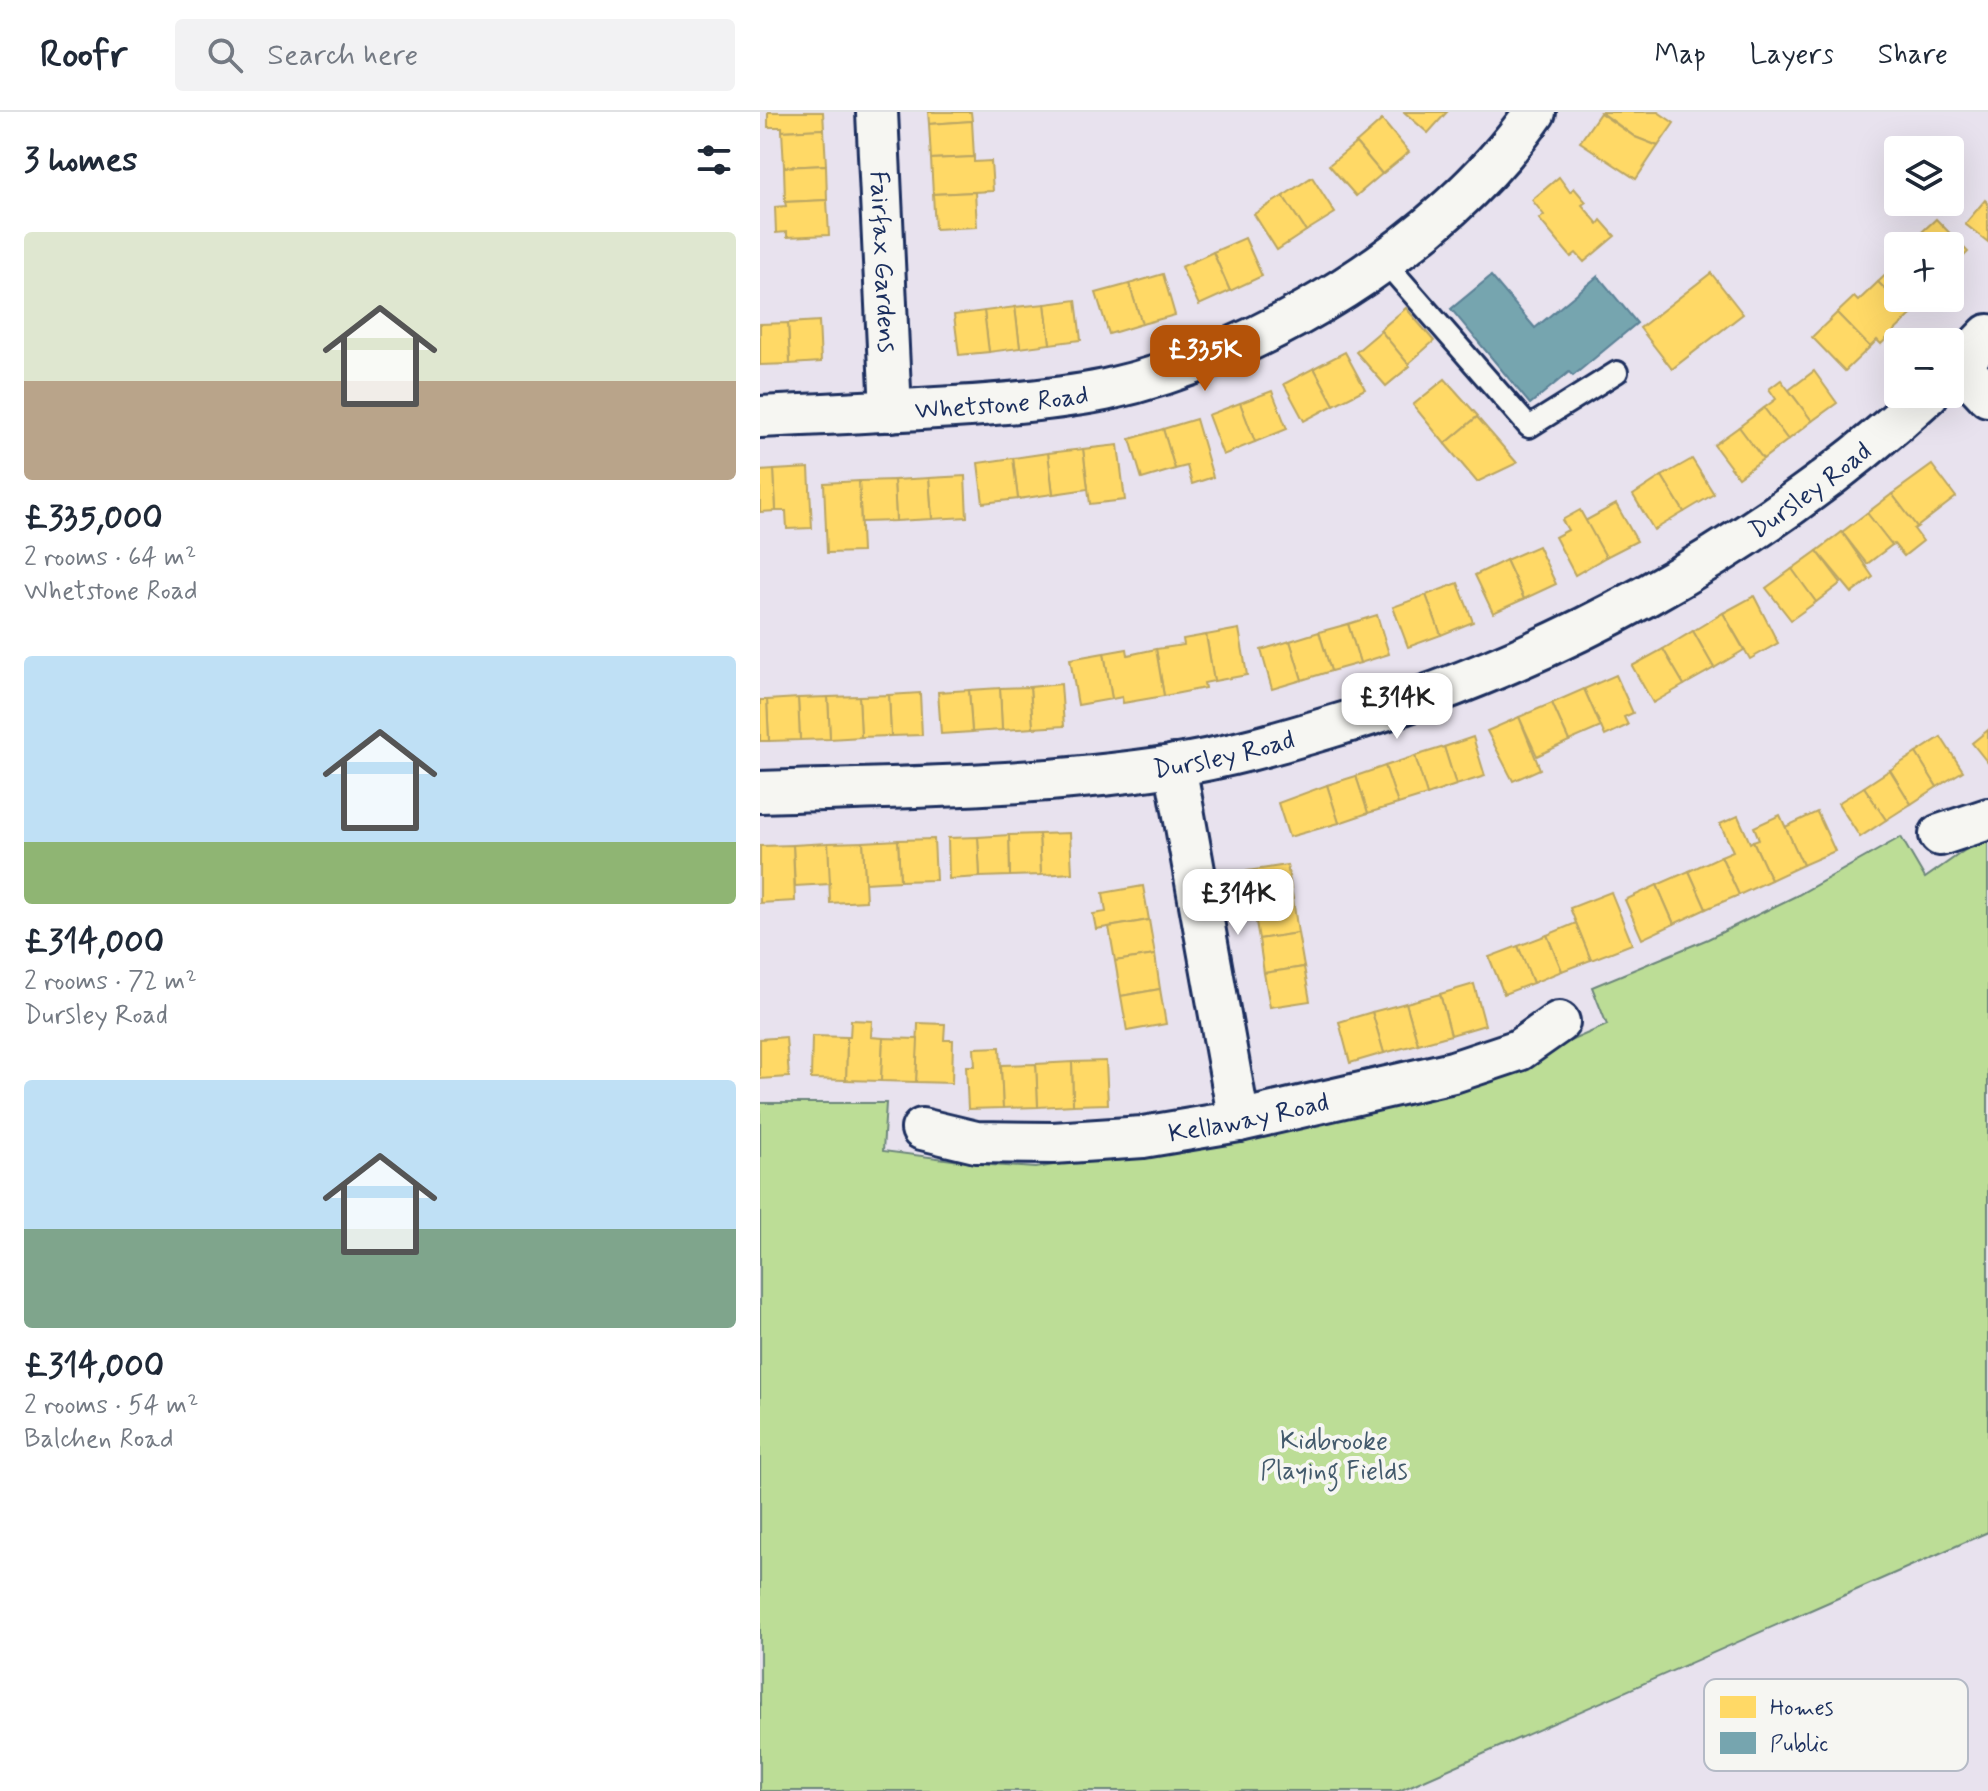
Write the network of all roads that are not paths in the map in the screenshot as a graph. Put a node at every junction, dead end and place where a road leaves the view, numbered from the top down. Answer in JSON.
{"nodes":[{"id":1,"x":877,"y":112,"type":"edge"},
{"id":2,"x":1535,"y":112,"type":"edge"},
{"id":3,"x":1384,"y":261,"type":"junction"},
{"id":4,"x":1988,"y":335,"type":"edge"},
{"id":5,"x":1964,"y":360,"type":"edge"},
{"id":6,"x":1617,"y":372,"type":"dead end"},
{"id":7,"x":1964,"y":378,"type":"edge"},
{"id":8,"x":1988,"y":396,"type":"edge"},
{"id":9,"x":1913,"y":408,"type":"edge"},
{"id":10,"x":891,"y":411,"type":"junction"},
{"id":11,"x":760,"y":417,"type":"edge"},
{"id":12,"x":1175,"y":765,"type":"junction"},
{"id":13,"x":760,"y":792,"type":"edge"},
{"id":14,"x":1988,"y":819,"type":"edge"},
{"id":15,"x":1940,"y":835,"type":"dead end"},
{"id":16,"x":1559,"y":1022,"type":"dead end"},
{"id":17,"x":1239,"y":1121,"type":"junction"},
{"id":18,"x":922,"y":1129,"type":"dead end"}],
"edges":[{"from":1,"to":10,"type":"street","name":"Fairfax Gardens"},
{"from":2,"to":3,"type":"street","name":"Whetstone Road"},
{"from":3,"to":6,"type":"lane"},
{"from":3,"to":10,"type":"street","name":"Whetstone Road"},
{"from":4,"to":5,"type":"street"},
{"from":7,"to":8,"type":"street"},
{"from":9,"to":12,"type":"street","name":"Dursley Road"},
{"from":10,"to":11,"type":"street","name":"Whetstone Road"},
{"from":12,"to":13,"type":"street","name":"Dursley Road"},
{"from":12,"to":17,"type":"street"},
{"from":14,"to":15,"type":"street"},
{"from":16,"to":17,"type":"street","name":"Kellaway Road"},
{"from":17,"to":18,"type":"street","name":"Kellaway Road"}]}
